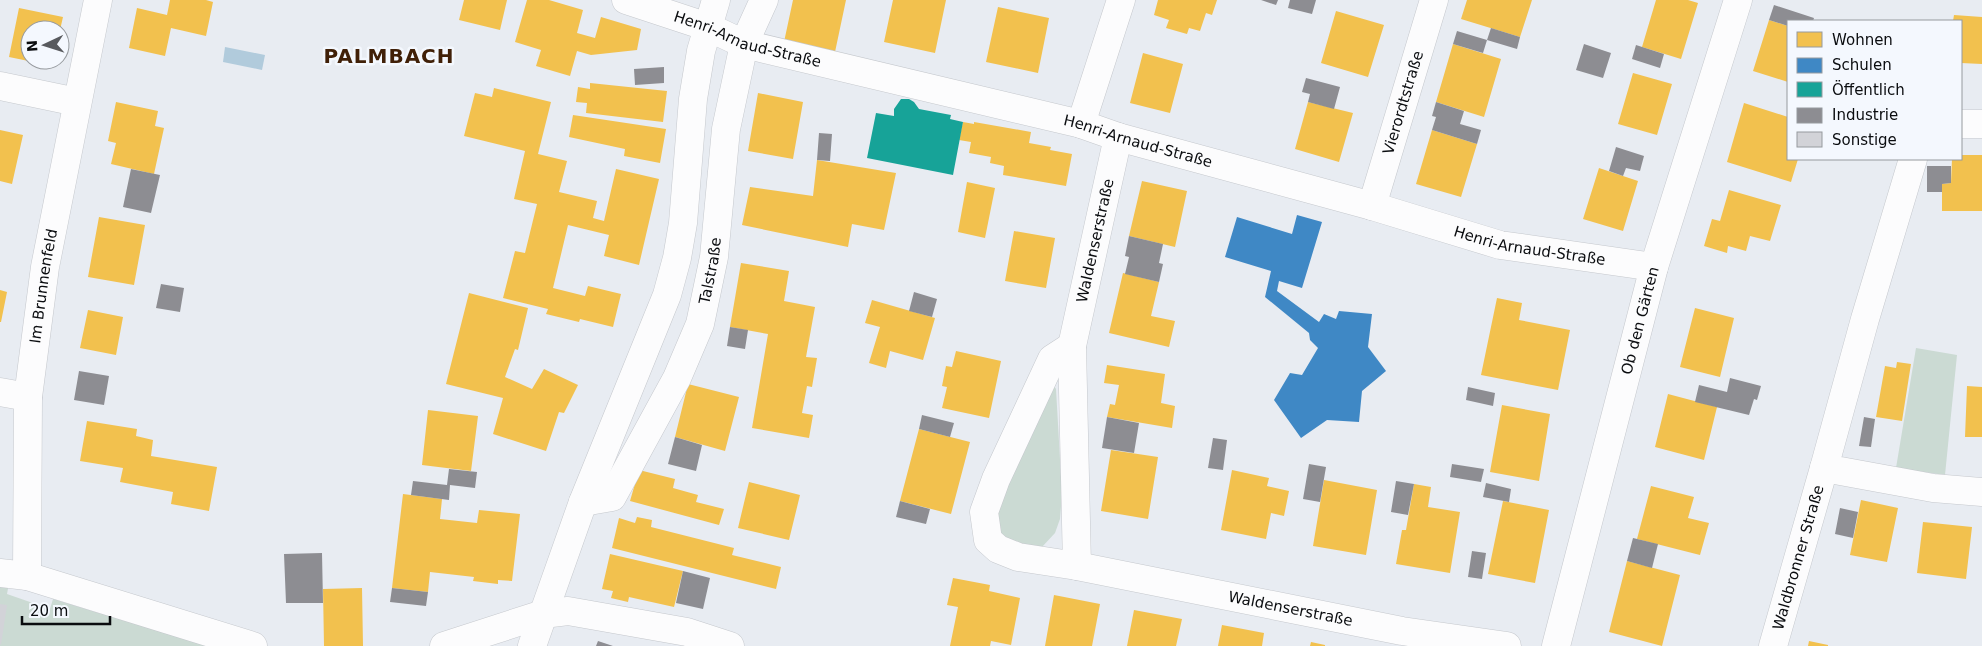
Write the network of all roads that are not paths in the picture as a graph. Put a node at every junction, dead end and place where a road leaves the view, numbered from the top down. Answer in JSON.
{"nodes":[{"id":1,"x":98,"y":0,"type":"edge"},
{"id":2,"x":626,"y":0,"type":"edge"},
{"id":3,"x":716,"y":0,"type":"edge"},
{"id":4,"x":764,"y":0,"type":"edge"},
{"id":5,"x":1120,"y":0,"type":"edge"},
{"id":6,"x":1434,"y":0,"type":"edge"},
{"id":7,"x":1738,"y":0,"type":"edge"},
{"id":8,"x":708,"y":27,"type":"junction"},
{"id":9,"x":744,"y":44,"type":"junction"},
{"id":10,"x":0,"y":86,"type":"edge"},
{"id":11,"x":77,"y":102,"type":"junction"},
{"id":12,"x":1081,"y":124,"type":"junction"},
{"id":13,"x":1962,"y":124,"type":"edge"},
{"id":14,"x":1982,"y":124,"type":"edge"},
{"id":15,"x":1118,"y":137,"type":"junction"},
{"id":16,"x":1913,"y":160,"type":"edge"},
{"id":17,"x":1372,"y":206,"type":"junction"},
{"id":18,"x":1654,"y":267,"type":"junction"},
{"id":19,"x":1072,"y":346,"type":"junction"},
{"id":20,"x":0,"y":392,"type":"edge"},
{"id":21,"x":28,"y":397,"type":"junction"},
{"id":22,"x":1824,"y":468,"type":"junction"},
{"id":23,"x":1982,"y":492,"type":"edge"},
{"id":24,"x":582,"y":502,"type":"junction"},
{"id":25,"x":1077,"y":566,"type":"junction"},
{"id":26,"x":0,"y":573,"type":"edge"},
{"id":27,"x":27,"y":576,"type":"junction"},
{"id":28,"x":543,"y":614,"type":"junction"},
{"id":29,"x":253,"y":646,"type":"edge"},
{"id":30,"x":444,"y":646,"type":"edge"},
{"id":31,"x":532,"y":646,"type":"edge"},
{"id":32,"x":730,"y":646,"type":"edge"},
{"id":33,"x":1507,"y":646,"type":"edge"},
{"id":34,"x":1556,"y":646,"type":"edge"},
{"id":35,"x":1773,"y":646,"type":"edge"}],
"edges":[{"from":1,"to":11,"type":"street","name":"Im Brunnenfeld"},
{"from":2,"to":8,"type":"street","name":"Henri-Arnaud-Straße"},
{"from":3,"to":8,"type":"street"},
{"from":4,"to":9,"type":"street","name":"Talstraße"},
{"from":5,"to":12,"type":"street"},
{"from":6,"to":17,"type":"street","name":"Vierordtstraße"},
{"from":7,"to":18,"type":"street","name":"Ob den Gärten"},
{"from":8,"to":9,"type":"street","name":"Henri-Arnaud-Straße"},
{"from":8,"to":24,"type":"street"},
{"from":9,"to":12,"type":"street","name":"Henri-Arnaud-Straße"},
{"from":9,"to":24,"type":"street","name":"Talstraße"},
{"from":10,"to":11,"type":"street"},
{"from":11,"to":21,"type":"street","name":"Im Brunnenfeld"},
{"from":12,"to":15,"type":"street","name":"Henri-Arnaud-Straße"},
{"from":13,"to":14,"type":"street"},
{"from":15,"to":17,"type":"street","name":"Henri-Arnaud-Straße"},
{"from":15,"to":19,"type":"street","name":"Waldenserstraße"},
{"from":16,"to":22,"type":"street","name":"Waldbronner Straße"},
{"from":17,"to":18,"type":"street","name":"Henri-Arnaud-Straße"},
{"from":18,"to":34,"type":"street","name":"Ob den Gärten"},
{"from":19,"to":25,"type":"street","name":"Waldenserstraße"},
{"from":19,"to":25,"type":"street","name":"Waldenserstraße"},
{"from":20,"to":21,"type":"street"},
{"from":21,"to":27,"type":"street","name":"Im Brunnenfeld"},
{"from":22,"to":23,"type":"street","name":"Waldbronner Straße"},
{"from":22,"to":35,"type":"street","name":"Waldbronner Straße"},
{"from":24,"to":28,"type":"street"},
{"from":25,"to":33,"type":"street","name":"Waldenserstraße"},
{"from":26,"to":27,"type":"street"},
{"from":27,"to":29,"type":"street"},
{"from":28,"to":30,"type":"street"},
{"from":28,"to":31,"type":"street"},
{"from":28,"to":32,"type":"street"}]}
